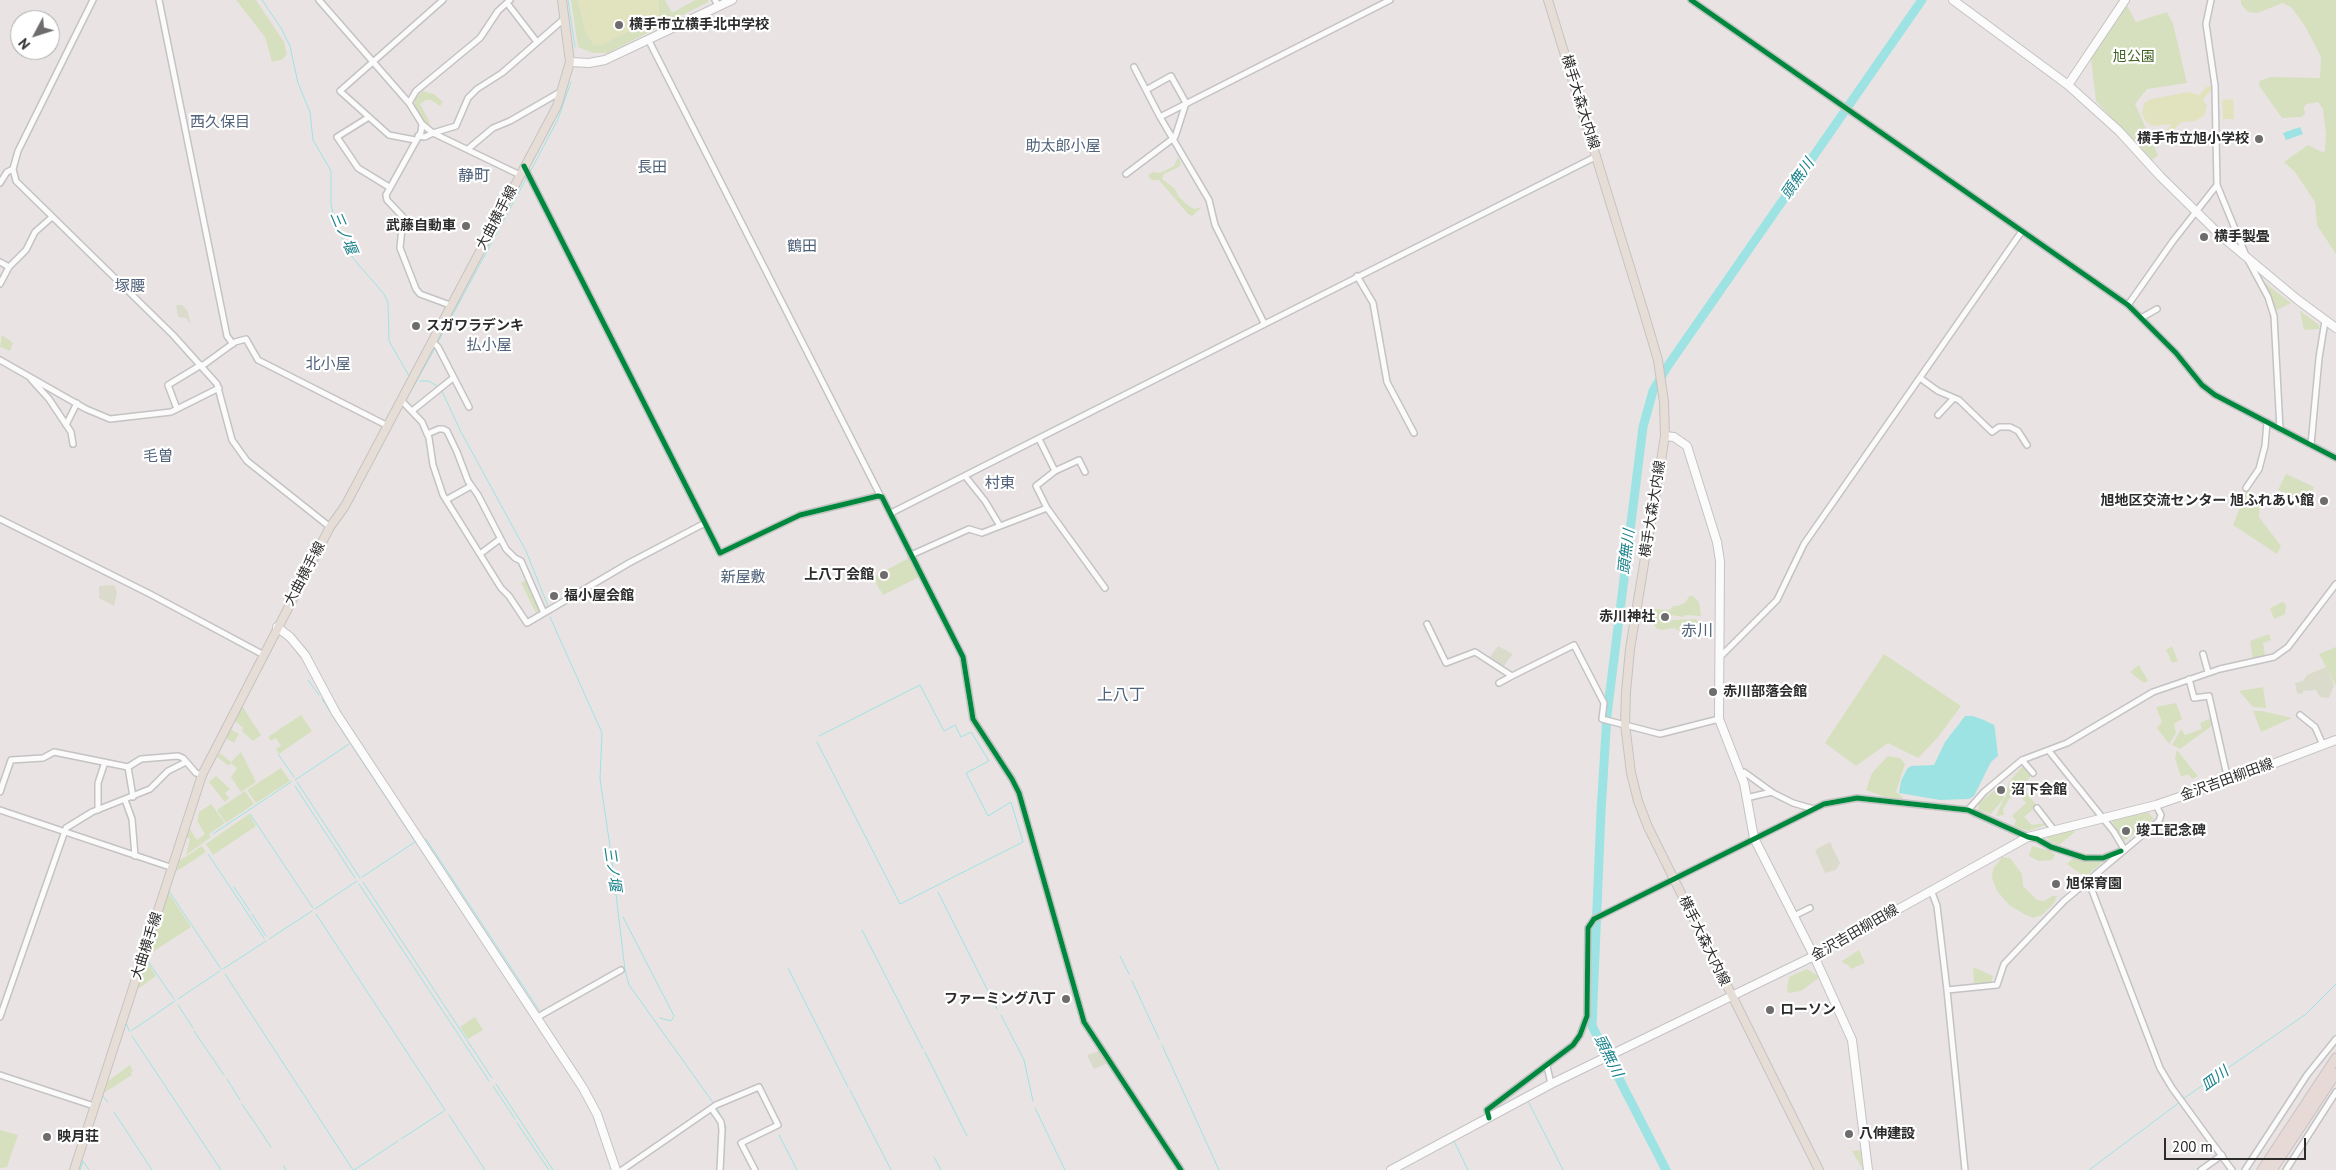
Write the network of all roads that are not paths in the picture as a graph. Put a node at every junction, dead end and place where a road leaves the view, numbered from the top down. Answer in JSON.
{"nodes":[{"id":1,"x":93,"y":0,"type":"edge"},
{"id":2,"x":159,"y":0,"type":"edge"},
{"id":3,"x":319,"y":0,"type":"edge"},
{"id":4,"x":443,"y":0,"type":"edge"},
{"id":5,"x":562,"y":0,"type":"edge"},
{"id":6,"x":732,"y":0,"type":"edge"},
{"id":7,"x":1390,"y":0,"type":"edge"},
{"id":8,"x":1548,"y":0,"type":"edge"},
{"id":9,"x":1691,"y":0,"type":"edge"},
{"id":10,"x":1953,"y":0,"type":"edge"},
{"id":11,"x":2125,"y":0,"type":"edge"},
{"id":12,"x":2211,"y":0,"type":"edge"},
{"id":13,"x":509,"y":1,"type":"edge"},
{"id":14,"x":717,"y":4,"type":"edge"},
{"id":15,"x":566,"y":18,"type":"junction"},
{"id":16,"x":649,"y":41,"type":"junction"},
{"id":17,"x":537,"y":42,"type":"junction"},
{"id":18,"x":374,"y":62,"type":"junction"},
{"id":19,"x":570,"y":62,"type":"junction"},
{"id":20,"x":1134,"y":67,"type":"dead end"},
{"id":21,"x":2068,"y":84,"type":"junction"},
{"id":22,"x":563,"y":90,"type":"junction"},
{"id":23,"x":1146,"y":90,"type":"junction"},
{"id":24,"x":409,"y":102,"type":"junction"},
{"id":25,"x":1186,"y":103,"type":"junction"},
{"id":26,"x":369,"y":117,"type":"junction"},
{"id":27,"x":1160,"y":117,"type":"junction"},
{"id":28,"x":422,"y":124,"type":"junction"},
{"id":29,"x":433,"y":133,"type":"junction"},
{"id":30,"x":417,"y":138,"type":"junction"},
{"id":31,"x":1173,"y":139,"type":"junction"},
{"id":32,"x":468,"y":149,"type":"junction"},
{"id":33,"x":1597,"y":156,"type":"junction"},
{"id":34,"x":524,"y":166,"type":"junction"},
{"id":35,"x":13,"y":169,"type":"junction"},
{"id":36,"x":1126,"y":174,"type":"dead end"},
{"id":37,"x":520,"y":175,"type":"junction"},
{"id":38,"x":0,"y":184,"type":"edge"},
{"id":39,"x":2217,"y":185,"type":"junction"},
{"id":40,"x":389,"y":188,"type":"junction"},
{"id":41,"x":2196,"y":212,"type":"junction"},
{"id":42,"x":52,"y":217,"type":"junction"},
{"id":43,"x":2022,"y":231,"type":"junction"},
{"id":44,"x":2246,"y":258,"type":"junction"},
{"id":45,"x":0,"y":262,"type":"edge"},
{"id":46,"x":9,"y":267,"type":"junction"},
{"id":47,"x":1357,"y":276,"type":"junction"},
{"id":48,"x":0,"y":284,"type":"edge"},
{"id":49,"x":2128,"y":305,"type":"junction"},
{"id":50,"x":450,"y":306,"type":"junction"},
{"id":51,"x":2156,"y":309,"type":"dead end"},
{"id":52,"x":2141,"y":318,"type":"junction"},
{"id":53,"x":2325,"y":321,"type":"junction"},
{"id":54,"x":1264,"y":324,"type":"junction"},
{"id":55,"x":2336,"y":328,"type":"edge"},
{"id":56,"x":432,"y":341,"type":"junction"},
{"id":57,"x":232,"y":344,"type":"junction"},
{"id":58,"x":0,"y":360,"type":"edge"},
{"id":59,"x":201,"y":365,"type":"junction"},
{"id":60,"x":27,"y":375,"type":"junction"},
{"id":61,"x":453,"y":378,"type":"junction"},
{"id":62,"x":1920,"y":378,"type":"junction"},
{"id":63,"x":219,"y":388,"type":"junction"},
{"id":64,"x":1954,"y":398,"type":"junction"},
{"id":65,"x":401,"y":400,"type":"junction"},
{"id":66,"x":77,"y":403,"type":"junction"},
{"id":67,"x":469,"y":407,"type":"dead end"},
{"id":68,"x":177,"y":409,"type":"junction"},
{"id":69,"x":412,"y":411,"type":"junction"},
{"id":70,"x":1938,"y":415,"type":"dead end"},
{"id":71,"x":2267,"y":422,"type":"junction"},
{"id":72,"x":66,"y":425,"type":"junction"},
{"id":73,"x":386,"y":426,"type":"junction"},
{"id":74,"x":2280,"y":429,"type":"junction"},
{"id":75,"x":1414,"y":433,"type":"dead end"},
{"id":76,"x":427,"y":434,"type":"junction"},
{"id":77,"x":1665,"y":436,"type":"junction"},
{"id":78,"x":1039,"y":439,"type":"junction"},
{"id":79,"x":73,"y":444,"type":"dead end"},
{"id":80,"x":2027,"y":445,"type":"dead end"},
{"id":81,"x":2311,"y":445,"type":"junction"},
{"id":82,"x":2336,"y":458,"type":"edge"},
{"id":83,"x":1055,"y":471,"type":"junction"},
{"id":84,"x":1085,"y":472,"type":"dead end"},
{"id":85,"x":965,"y":476,"type":"junction"},
{"id":86,"x":471,"y":486,"type":"junction"},
{"id":87,"x":2246,"y":488,"type":"dead end"},
{"id":88,"x":882,"y":497,"type":"junction"},
{"id":89,"x":446,"y":500,"type":"junction"},
{"id":90,"x":1047,"y":508,"type":"junction"},
{"id":91,"x":891,"y":513,"type":"junction"},
{"id":92,"x":0,"y":518,"type":"edge"},
{"id":93,"x":705,"y":523,"type":"junction"},
{"id":94,"x":1000,"y":526,"type":"junction"},
{"id":95,"x":330,"y":527,"type":"junction"},
{"id":96,"x":500,"y":539,"type":"junction"},
{"id":97,"x":480,"y":554,"type":"junction"},
{"id":98,"x":911,"y":555,"type":"junction"},
{"id":99,"x":2336,"y":584,"type":"edge"},
{"id":100,"x":1105,"y":588,"type":"dead end"},
{"id":101,"x":544,"y":613,"type":"junction"},
{"id":102,"x":1427,"y":624,"type":"dead end"},
{"id":103,"x":277,"y":628,"type":"junction"},
{"id":104,"x":262,"y":654,"type":"junction"},
{"id":105,"x":2203,"y":654,"type":"dead end"},
{"id":106,"x":1721,"y":656,"type":"junction"},
{"id":107,"x":2208,"y":672,"type":"junction"},
{"id":108,"x":1512,"y":676,"type":"junction"},
{"id":109,"x":2189,"y":679,"type":"junction"},
{"id":110,"x":1499,"y":683,"type":"dead end"},
{"id":111,"x":2300,"y":715,"type":"dead end"},
{"id":112,"x":1719,"y":719,"type":"junction"},
{"id":113,"x":1625,"y":724,"type":"junction"},
{"id":114,"x":2336,"y":740,"type":"edge"},
{"id":115,"x":2322,"y":744,"type":"junction"},
{"id":116,"x":2049,"y":751,"type":"junction"},
{"id":117,"x":2022,"y":760,"type":"junction"},
{"id":118,"x":105,"y":762,"type":"junction"},
{"id":119,"x":186,"y":762,"type":"junction"},
{"id":120,"x":128,"y":767,"type":"junction"},
{"id":121,"x":2033,"y":772,"type":"dead end"},
{"id":122,"x":1741,"y":773,"type":"junction"},
{"id":123,"x":202,"y":775,"type":"junction"},
{"id":124,"x":2228,"y":780,"type":"junction"},
{"id":125,"x":0,"y":792,"type":"edge"},
{"id":126,"x":1772,"y":792,"type":"junction"},
{"id":127,"x":133,"y":797,"type":"junction"},
{"id":128,"x":1746,"y":798,"type":"junction"},
{"id":129,"x":125,"y":800,"type":"junction"},
{"id":130,"x":2156,"y":805,"type":"junction"},
{"id":131,"x":1814,"y":808,"type":"junction"},
{"id":132,"x":2037,"y":808,"type":"dead end"},
{"id":133,"x":0,"y":810,"type":"edge"},
{"id":134,"x":98,"y":810,"type":"junction"},
{"id":135,"x":1968,"y":810,"type":"junction"},
{"id":136,"x":2101,"y":818,"type":"junction"},
{"id":137,"x":2054,"y":830,"type":"junction"},
{"id":138,"x":64,"y":833,"type":"junction"},
{"id":139,"x":2028,"y":837,"type":"junction"},
{"id":140,"x":1754,"y":838,"type":"junction"},
{"id":141,"x":2122,"y":850,"type":"junction"},
{"id":142,"x":135,"y":856,"type":"junction"},
{"id":143,"x":173,"y":868,"type":"junction"},
{"id":144,"x":1673,"y":879,"type":"junction"},
{"id":145,"x":2088,"y":880,"type":"junction"},
{"id":146,"x":1931,"y":890,"type":"junction"},
{"id":147,"x":1810,"y":908,"type":"dead end"},
{"id":148,"x":1794,"y":916,"type":"junction"},
{"id":149,"x":1814,"y":956,"type":"junction"},
{"id":150,"x":621,"y":970,"type":"dead end"},
{"id":151,"x":1947,"y":990,"type":"junction"},
{"id":152,"x":1732,"y":997,"type":"junction"},
{"id":153,"x":0,"y":1017,"type":"edge"},
{"id":154,"x":536,"y":1018,"type":"junction"},
{"id":155,"x":2336,"y":1039,"type":"edge"},
{"id":156,"x":2336,"y":1058,"type":"edge"},
{"id":157,"x":1547,"y":1066,"type":"junction"},
{"id":158,"x":2336,"y":1073,"type":"edge"},
{"id":159,"x":0,"y":1075,"type":"edge"},
{"id":160,"x":1551,"y":1084,"type":"junction"},
{"id":161,"x":2336,"y":1092,"type":"edge"},
{"id":162,"x":94,"y":1106,"type":"junction"},
{"id":163,"x":712,"y":1108,"type":"junction"},
{"id":164,"x":1489,"y":1118,"type":"junction"},
{"id":165,"x":2222,"y":1155,"type":"junction"},
{"id":166,"x":1400,"y":1168,"type":"edge"},
{"id":167,"x":74,"y":1170,"type":"edge"},
{"id":168,"x":616,"y":1170,"type":"edge"},
{"id":169,"x":622,"y":1170,"type":"edge"},
{"id":170,"x":720,"y":1170,"type":"edge"},
{"id":171,"x":754,"y":1170,"type":"edge"},
{"id":172,"x":1181,"y":1170,"type":"edge"},
{"id":173,"x":1391,"y":1170,"type":"edge"},
{"id":174,"x":1819,"y":1170,"type":"edge"},
{"id":175,"x":1868,"y":1170,"type":"edge"},
{"id":176,"x":1965,"y":1170,"type":"edge"},
{"id":177,"x":2201,"y":1170,"type":"edge"},
{"id":178,"x":2232,"y":1170,"type":"edge"},
{"id":179,"x":2245,"y":1170,"type":"edge"},
{"id":180,"x":2262,"y":1170,"type":"edge"},
{"id":181,"x":2272,"y":1170,"type":"edge"},
{"id":182,"x":2286,"y":1170,"type":"edge"}],
"edges":[{"from":1,"to":35,"type":"street"},
{"from":2,"to":57,"type":"street"},
{"from":3,"to":18,"type":"street"},
{"from":4,"to":18,"type":"street"},
{"from":5,"to":15,"type":"main road","name":"大曲横手線"},
{"from":6,"to":14,"type":"street"},
{"from":7,"to":25,"type":"street"},
{"from":8,"to":33,"type":"main road","name":"横手大森大内線"},
{"from":9,"to":43,"type":"street"},
{"from":10,"to":21,"type":"street"},
{"from":11,"to":21,"type":"street"},
{"from":12,"to":39,"type":"street"},
{"from":13,"to":17,"type":"street"},
{"from":13,"to":24,"type":"street"},
{"from":14,"to":16,"type":"street"},
{"from":15,"to":17,"type":"street"},
{"from":15,"to":19,"type":"main road","name":"大曲横手線"},
{"from":16,"to":19,"type":"street"},
{"from":16,"to":88,"type":"street"},
{"from":17,"to":29,"type":"street"},
{"from":18,"to":24,"type":"street"},
{"from":18,"to":26,"type":"street"},
{"from":19,"to":22,"type":"main road","name":"大曲横手線"},
{"from":20,"to":23,"type":"street"},
{"from":21,"to":41,"type":"street"},
{"from":22,"to":32,"type":"street"},
{"from":22,"to":34,"type":"main road","name":"大曲横手線"},
{"from":23,"to":25,"type":"street"},
{"from":23,"to":27,"type":"street"},
{"from":24,"to":28,"type":"street"},
{"from":25,"to":27,"type":"street"},
{"from":25,"to":31,"type":"street"},
{"from":26,"to":30,"type":"street"},
{"from":26,"to":40,"type":"street"},
{"from":27,"to":31,"type":"street"},
{"from":28,"to":29,"type":"street"},
{"from":28,"to":30,"type":"street"},
{"from":29,"to":30,"type":"street"},
{"from":29,"to":32,"type":"street"},
{"from":30,"to":40,"type":"street"},
{"from":31,"to":36,"type":"street"},
{"from":31,"to":54,"type":"street"},
{"from":32,"to":37,"type":"street"},
{"from":33,"to":47,"type":"street"},
{"from":33,"to":77,"type":"main road","name":"横手大森大内線"},
{"from":34,"to":37,"type":"main road","name":"大曲横手線"},
{"from":34,"to":93,"type":"street"},
{"from":35,"to":38,"type":"street"},
{"from":35,"to":42,"type":"street"},
{"from":37,"to":50,"type":"main road","name":"大曲横手線"},
{"from":39,"to":41,"type":"street"},
{"from":39,"to":44,"type":"street"},
{"from":40,"to":50,"type":"street"},
{"from":41,"to":44,"type":"street"},
{"from":41,"to":49,"type":"street"},
{"from":42,"to":46,"type":"street"},
{"from":42,"to":59,"type":"street"},
{"from":43,"to":49,"type":"street"},
{"from":43,"to":62,"type":"street"},
{"from":44,"to":53,"type":"street"},
{"from":44,"to":74,"type":"street"},
{"from":45,"to":46,"type":"street"},
{"from":46,"to":48,"type":"street"},
{"from":47,"to":54,"type":"street"},
{"from":47,"to":75,"type":"street"},
{"from":49,"to":52,"type":"street"},
{"from":50,"to":56,"type":"main road","name":"大曲横手線"},
{"from":51,"to":52,"type":"street"},
{"from":52,"to":71,"type":"street"},
{"from":53,"to":55,"type":"street"},
{"from":53,"to":81,"type":"street"},
{"from":54,"to":78,"type":"street"},
{"from":56,"to":61,"type":"street"},
{"from":56,"to":65,"type":"main road","name":"大曲横手線"},
{"from":57,"to":59,"type":"street"},
{"from":57,"to":73,"type":"street"},
{"from":58,"to":60,"type":"street"},
{"from":59,"to":63,"type":"street"},
{"from":59,"to":68,"type":"street"},
{"from":60,"to":66,"type":"street"},
{"from":60,"to":72,"type":"street"},
{"from":61,"to":67,"type":"street"},
{"from":61,"to":69,"type":"street"},
{"from":62,"to":64,"type":"street"},
{"from":62,"to":106,"type":"street"},
{"from":63,"to":68,"type":"street"},
{"from":63,"to":95,"type":"street"},
{"from":64,"to":70,"type":"street"},
{"from":64,"to":80,"type":"street"},
{"from":65,"to":69,"type":"street"},
{"from":65,"to":73,"type":"main road","name":"大曲横手線"},
{"from":66,"to":68,"type":"street"},
{"from":66,"to":72,"type":"street"},
{"from":69,"to":76,"type":"street"},
{"from":71,"to":74,"type":"street"},
{"from":71,"to":87,"type":"street"},
{"from":72,"to":79,"type":"street"},
{"from":73,"to":95,"type":"main road","name":"大曲横手線"},
{"from":74,"to":81,"type":"street"},
{"from":76,"to":86,"type":"street"},
{"from":76,"to":89,"type":"street"},
{"from":77,"to":106,"type":"street"},
{"from":77,"to":113,"type":"main road","name":"横手大森大内線"},
{"from":78,"to":83,"type":"street"},
{"from":78,"to":85,"type":"street"},
{"from":81,"to":82,"type":"street"},
{"from":83,"to":84,"type":"street"},
{"from":83,"to":90,"type":"street"},
{"from":85,"to":91,"type":"street"},
{"from":85,"to":94,"type":"street"},
{"from":86,"to":89,"type":"street"},
{"from":86,"to":96,"type":"street"},
{"from":88,"to":91,"type":"street"},
{"from":88,"to":93,"type":"street"},
{"from":89,"to":97,"type":"street"},
{"from":90,"to":94,"type":"street"},
{"from":90,"to":100,"type":"street"},
{"from":91,"to":98,"type":"street"},
{"from":92,"to":104,"type":"street"},
{"from":93,"to":101,"type":"street"},
{"from":94,"to":98,"type":"street"},
{"from":95,"to":103,"type":"main road","name":"大曲横手線"},
{"from":96,"to":97,"type":"street"},
{"from":96,"to":101,"type":"street"},
{"from":97,"to":101,"type":"street"},
{"from":98,"to":172,"type":"street"},
{"from":99,"to":107,"type":"street"},
{"from":102,"to":108,"type":"street"},
{"from":103,"to":104,"type":"main road","name":"大曲横手線"},
{"from":103,"to":154,"type":"street"},
{"from":104,"to":123,"type":"main road","name":"大曲横手線"},
{"from":105,"to":107,"type":"street"},
{"from":106,"to":112,"type":"street"},
{"from":107,"to":109,"type":"street"},
{"from":108,"to":110,"type":"street"},
{"from":108,"to":113,"type":"street"},
{"from":109,"to":116,"type":"street"},
{"from":109,"to":124,"type":"street"},
{"from":111,"to":115,"type":"street"},
{"from":112,"to":113,"type":"street"},
{"from":112,"to":122,"type":"street"},
{"from":113,"to":144,"type":"main road","name":"横手大森大内線"},
{"from":114,"to":115,"type":"street","name":"金沢吉田柳田線"},
{"from":115,"to":124,"type":"street","name":"金沢吉田柳田線"},
{"from":116,"to":117,"type":"street"},
{"from":116,"to":136,"type":"street"},
{"from":117,"to":121,"type":"street"},
{"from":117,"to":135,"type":"street"},
{"from":118,"to":120,"type":"street"},
{"from":118,"to":125,"type":"street"},
{"from":118,"to":134,"type":"street"},
{"from":119,"to":120,"type":"street"},
{"from":119,"to":123,"type":"street"},
{"from":119,"to":127,"type":"street"},
{"from":120,"to":127,"type":"street"},
{"from":122,"to":126,"type":"street"},
{"from":122,"to":128,"type":"street"},
{"from":123,"to":143,"type":"main road","name":"大曲横手線"},
{"from":124,"to":130,"type":"street","name":"金沢吉田柳田線"},
{"from":126,"to":128,"type":"street"},
{"from":126,"to":131,"type":"street"},
{"from":127,"to":129,"type":"street"},
{"from":128,"to":140,"type":"street"},
{"from":129,"to":134,"type":"street"},
{"from":129,"to":142,"type":"street"},
{"from":130,"to":136,"type":"street","name":"金沢吉田柳田線"},
{"from":130,"to":141,"type":"street"},
{"from":131,"to":135,"type":"street"},
{"from":131,"to":140,"type":"street"},
{"from":132,"to":137,"type":"street"},
{"from":133,"to":138,"type":"street"},
{"from":134,"to":138,"type":"street"},
{"from":135,"to":139,"type":"street"},
{"from":136,"to":137,"type":"street","name":"金沢吉田柳田線"},
{"from":136,"to":141,"type":"street"},
{"from":137,"to":139,"type":"street","name":"金沢吉田柳田線"},
{"from":138,"to":142,"type":"street"},
{"from":138,"to":153,"type":"street"},
{"from":139,"to":141,"type":"street"},
{"from":139,"to":146,"type":"street","name":"金沢吉田柳田線"},
{"from":140,"to":144,"type":"street"},
{"from":140,"to":148,"type":"street"},
{"from":141,"to":145,"type":"street"},
{"from":142,"to":143,"type":"street"},
{"from":143,"to":162,"type":"main road","name":"大曲横手線"},
{"from":144,"to":152,"type":"main road","name":"横手大森大内線"},
{"from":144,"to":157,"type":"street"},
{"from":145,"to":151,"type":"street"},
{"from":145,"to":165,"type":"street"},
{"from":146,"to":149,"type":"street","name":"金沢吉田柳田線"},
{"from":146,"to":151,"type":"street"},
{"from":147,"to":148,"type":"street"},
{"from":148,"to":149,"type":"street"},
{"from":149,"to":152,"type":"street","name":"金沢吉田柳田線"},
{"from":149,"to":175,"type":"street"},
{"from":150,"to":154,"type":"street"},
{"from":151,"to":176,"type":"street"},
{"from":152,"to":160,"type":"street","name":"金沢吉田柳田線"},
{"from":152,"to":174,"type":"main road","name":"横手大森大内線"},
{"from":154,"to":168,"type":"street"},
{"from":155,"to":179,"type":"street"},
{"from":156,"to":180,"type":"highway"},
{"from":157,"to":160,"type":"street"},
{"from":157,"to":164,"type":"street"},
{"from":158,"to":181,"type":"highway"},
{"from":159,"to":162,"type":"street"},
{"from":160,"to":164,"type":"street","name":"金沢吉田柳田線"},
{"from":161,"to":182,"type":"street"},
{"from":162,"to":167,"type":"main road","name":"大曲横手線"},
{"from":163,"to":169,"type":"street"},
{"from":163,"to":170,"type":"street"},
{"from":163,"to":171,"type":"street"},
{"from":164,"to":166,"type":"street","name":"金沢吉田柳田線"},
{"from":165,"to":177,"type":"street"},
{"from":165,"to":178,"type":"street"},
{"from":166,"to":173,"type":"street","name":"金沢吉田柳田線"}]}
